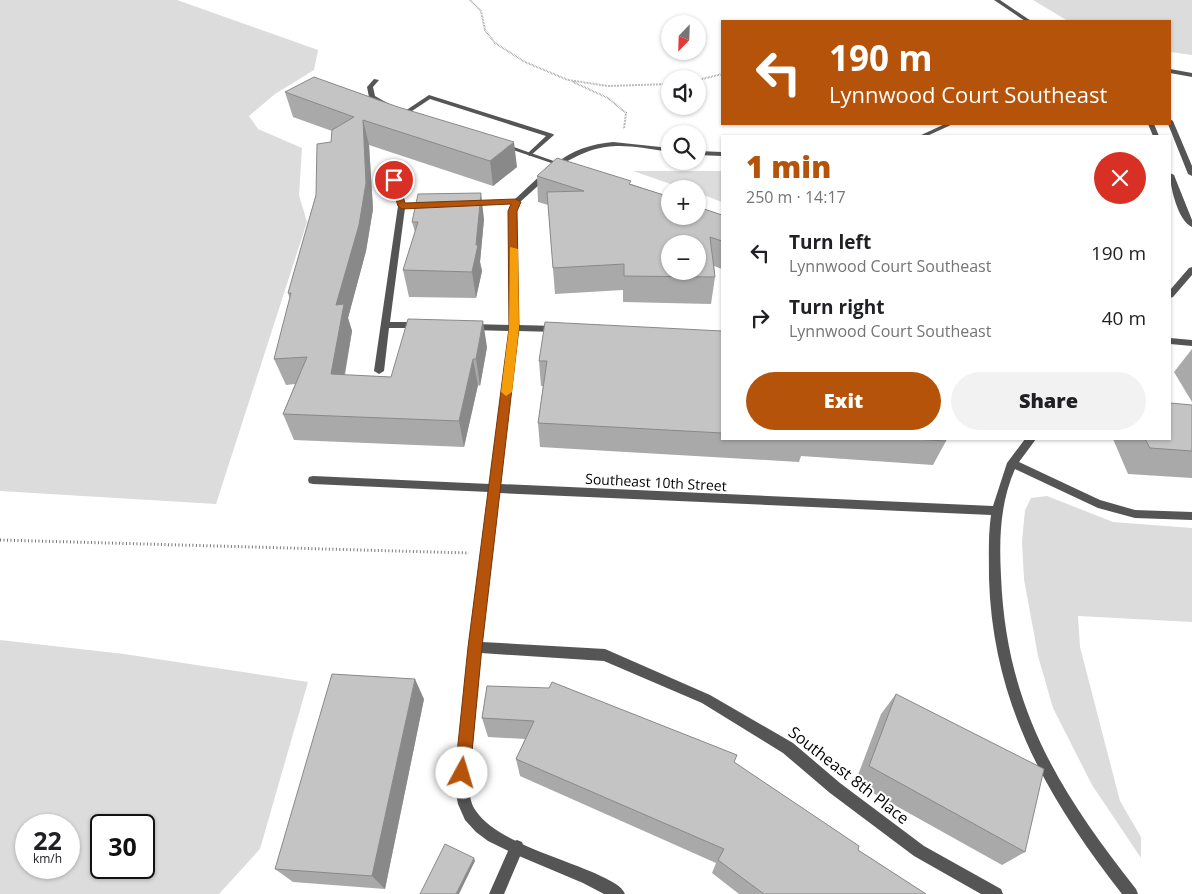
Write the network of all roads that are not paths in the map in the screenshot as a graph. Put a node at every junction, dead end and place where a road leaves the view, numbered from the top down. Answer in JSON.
{"nodes":[{"id":1,"x":997,"y":0,"type":"edge"},
{"id":2,"x":1026,"y":20,"type":"edge"},
{"id":3,"x":1171,"y":71,"type":"edge"},
{"id":4,"x":1192,"y":75,"type":"edge"},
{"id":5,"x":376,"y":80,"type":"dead end"},
{"id":6,"x":407,"y":112,"type":"junction"},
{"id":7,"x":416,"y":115,"type":"edge"},
{"id":8,"x":1171,"y":124,"type":"edge"},
{"id":9,"x":948,"y":125,"type":"edge"},
{"id":10,"x":924,"y":135,"type":"edge"},
{"id":11,"x":492,"y":141,"type":"edge"},
{"id":12,"x":661,"y":149,"type":"edge"},
{"id":13,"x":706,"y":153,"type":"edge"},
{"id":14,"x":530,"y":154,"type":"junction"},
{"id":15,"x":721,"y":154,"type":"edge"},
{"id":16,"x":559,"y":164,"type":"junction"},
{"id":17,"x":390,"y":168,"type":"dead end"},
{"id":18,"x":578,"y":170,"type":"edge"},
{"id":19,"x":1192,"y":174,"type":"edge"},
{"id":20,"x":1171,"y":177,"type":"edge"},
{"id":21,"x":516,"y":202,"type":"junction"},
{"id":22,"x":440,"y":204,"type":"edge"},
{"id":23,"x":459,"y":204,"type":"edge"},
{"id":24,"x":402,"y":206,"type":"junction"},
{"id":25,"x":1192,"y":225,"type":"edge"},
{"id":26,"x":1192,"y":270,"type":"edge"},
{"id":27,"x":1171,"y":294,"type":"edge"},
{"id":28,"x":385,"y":325,"type":"junction"},
{"id":29,"x":425,"y":326,"type":"edge"},
{"id":30,"x":464,"y":326,"type":"edge"},
{"id":31,"x":514,"y":328,"type":"junction"},
{"id":32,"x":564,"y":329,"type":"edge"},
{"id":33,"x":1171,"y":342,"type":"edge"},
{"id":34,"x":1192,"y":343,"type":"edge"},
{"id":35,"x":378,"y":372,"type":"dead end"},
{"id":36,"x":1030,"y":440,"type":"edge"},
{"id":37,"x":1012,"y":463,"type":"junction"},
{"id":38,"x":313,"y":480,"type":"dead end"},
{"id":39,"x":494,"y":488,"type":"junction"},
{"id":40,"x":998,"y":510,"type":"junction"},
{"id":41,"x":1192,"y":516,"type":"edge"},
{"id":42,"x":475,"y":647,"type":"junction"},
{"id":43,"x":518,"y":847,"type":"junction"},
{"id":44,"x":496,"y":894,"type":"edge"},
{"id":45,"x":618,"y":894,"type":"edge"},
{"id":46,"x":996,"y":894,"type":"edge"},
{"id":47,"x":1131,"y":894,"type":"edge"}],
"edges":[{"from":1,"to":2,"type":"street"},
{"from":3,"to":4,"type":"street"},
{"from":5,"to":6,"type":"street"},
{"from":6,"to":7,"type":"street"},
{"from":6,"to":14,"type":"street"},
{"from":8,"to":19,"type":"street"},
{"from":9,"to":10,"type":"street"},
{"from":11,"to":14,"type":"street"},
{"from":12,"to":16,"type":"street"},
{"from":13,"to":15,"type":"street"},
{"from":14,"to":16,"type":"street"},
{"from":16,"to":18,"type":"street"},
{"from":16,"to":21,"type":"street"},
{"from":17,"to":24,"type":"street"},
{"from":20,"to":25,"type":"street"},
{"from":21,"to":23,"type":"street"},
{"from":21,"to":31,"type":"street"},
{"from":22,"to":24,"type":"street"},
{"from":24,"to":28,"type":"street"},
{"from":26,"to":27,"type":"street"},
{"from":28,"to":29,"type":"street"},
{"from":28,"to":35,"type":"street"},
{"from":30,"to":31,"type":"street"},
{"from":31,"to":32,"type":"street"},
{"from":31,"to":39,"type":"street"},
{"from":33,"to":34,"type":"street"},
{"from":36,"to":37,"type":"street"},
{"from":37,"to":40,"type":"street"},
{"from":37,"to":41,"type":"street"},
{"from":38,"to":39,"type":"street","name":"Southeast 10th Street"},
{"from":39,"to":40,"type":"street","name":"Southeast 10th Street"},
{"from":39,"to":42,"type":"street"},
{"from":40,"to":47,"type":"street"},
{"from":42,"to":43,"type":"street"},
{"from":42,"to":46,"type":"street","name":"Southeast 8th Place"},
{"from":43,"to":44,"type":"street"},
{"from":43,"to":45,"type":"street"}]}
